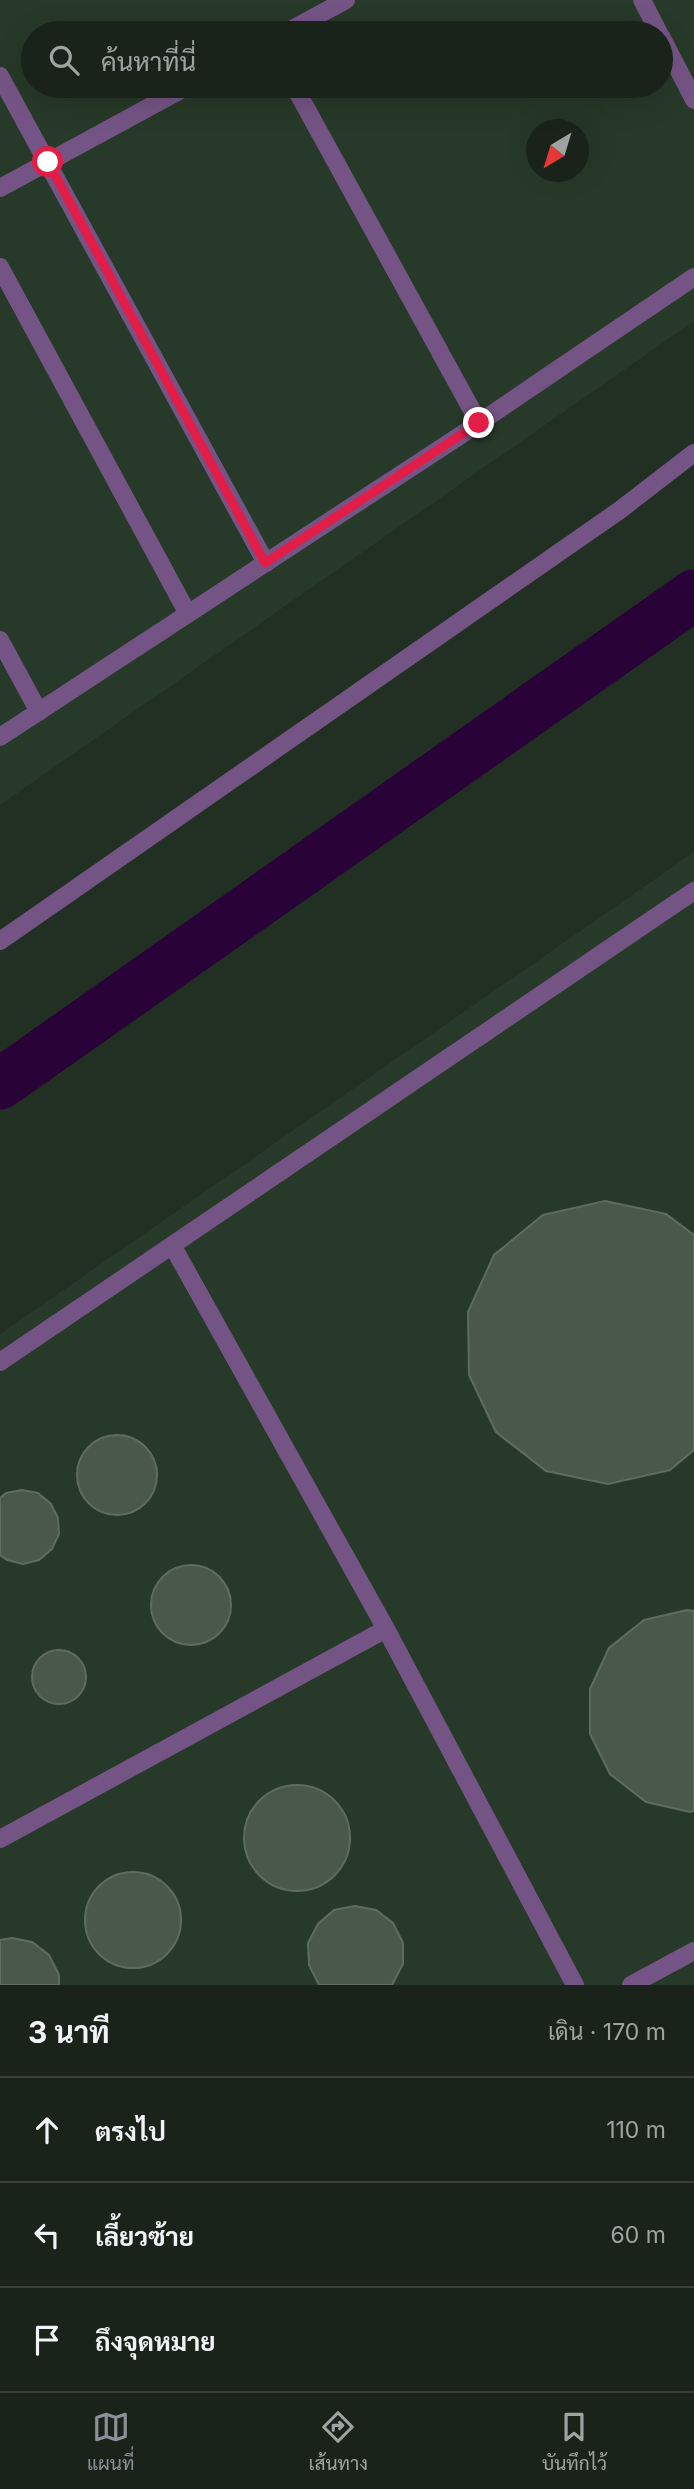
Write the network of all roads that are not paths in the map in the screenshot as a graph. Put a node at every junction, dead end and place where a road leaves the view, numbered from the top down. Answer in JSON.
{"nodes":[{"id":1,"x":346,"y":0,"type":"edge"},
{"id":2,"x":642,"y":0,"type":"edge"},
{"id":3,"x":307,"y":21,"type":"edge"},
{"id":4,"x":653,"y":21,"type":"edge"},
{"id":5,"x":673,"y":60,"type":"edge"},
{"id":6,"x":0,"y":76,"type":"edge"},
{"id":7,"x":166,"y":98,"type":"edge"},
{"id":8,"x":301,"y":98,"type":"edge"},
{"id":9,"x":694,"y":100,"type":"edge"},
{"id":10,"x":48,"y":162,"type":"junction"},
{"id":11,"x":0,"y":188,"type":"edge"},
{"id":12,"x":0,"y":267,"type":"edge"},
{"id":13,"x":694,"y":277,"type":"edge"},
{"id":14,"x":479,"y":423,"type":"junction"},
{"id":15,"x":694,"y":453,"type":"edge"},
{"id":16,"x":265,"y":563,"type":"junction"},
{"id":17,"x":188,"y":614,"type":"junction"},
{"id":18,"x":0,"y":640,"type":"edge"},
{"id":19,"x":39,"y":712,"type":"junction"},
{"id":20,"x":0,"y":737,"type":"edge"},
{"id":21,"x":694,"y":891,"type":"edge"},
{"id":22,"x":0,"y":940,"type":"edge"},
{"id":23,"x":172,"y":1245,"type":"junction"},
{"id":24,"x":0,"y":1362,"type":"edge"},
{"id":25,"x":386,"y":1629,"type":"junction"},
{"id":26,"x":0,"y":1839,"type":"edge"},
{"id":27,"x":694,"y":1951,"type":"edge"},
{"id":28,"x":575,"y":1985,"type":"edge"},
{"id":29,"x":631,"y":1985,"type":"edge"}],
"edges":[{"from":1,"to":3,"type":"street"},
{"from":2,"to":4,"type":"street"},
{"from":5,"to":9,"type":"street"},
{"from":6,"to":10,"type":"street"},
{"from":7,"to":10,"type":"street"},
{"from":8,"to":14,"type":"street"},
{"from":10,"to":11,"type":"street"},
{"from":10,"to":16,"type":"street"},
{"from":12,"to":17,"type":"street"},
{"from":13,"to":14,"type":"street"},
{"from":14,"to":16,"type":"street"},
{"from":15,"to":22,"type":"street"},
{"from":16,"to":17,"type":"street"},
{"from":17,"to":19,"type":"street"},
{"from":18,"to":19,"type":"street"},
{"from":19,"to":20,"type":"street"},
{"from":21,"to":23,"type":"street"},
{"from":23,"to":24,"type":"street"},
{"from":23,"to":25,"type":"street"},
{"from":25,"to":26,"type":"street"},
{"from":25,"to":28,"type":"street"},
{"from":27,"to":29,"type":"street"}]}
